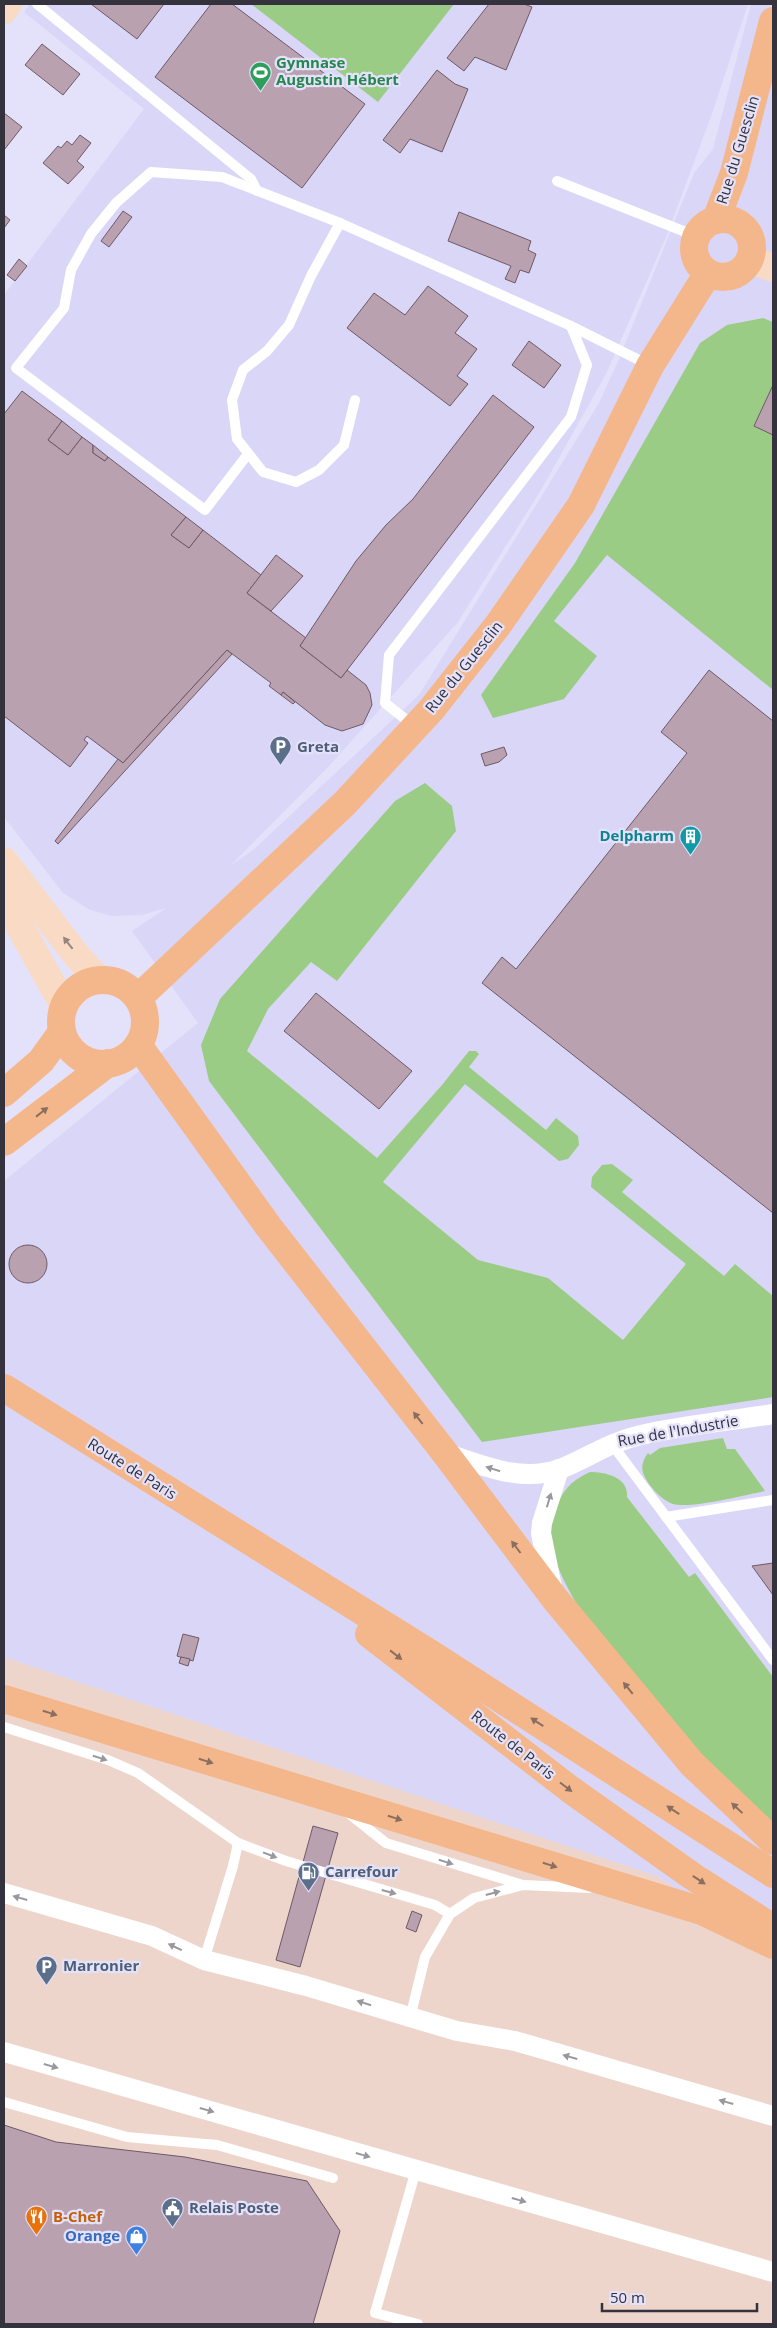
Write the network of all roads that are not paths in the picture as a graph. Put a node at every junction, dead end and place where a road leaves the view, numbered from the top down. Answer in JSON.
{"nodes":[{"id":1,"x":8,"y":4,"type":"edge"},
{"id":2,"x":37,"y":4,"type":"edge"},
{"id":3,"x":4,"y":10,"type":"edge"},
{"id":4,"x":773,"y":21,"type":"edge"},
{"id":5,"x":557,"y":181,"type":"dead end"},
{"id":6,"x":258,"y":191,"type":"junction"},
{"id":7,"x":716,"y":220,"type":"junction"},
{"id":8,"x":340,"y":223,"type":"junction"},
{"id":9,"x":695,"y":239,"type":"junction"},
{"id":10,"x":762,"y":264,"type":"edge"},
{"id":11,"x":708,"y":272,"type":"junction"},
{"id":12,"x":571,"y":326,"type":"junction"},
{"id":13,"x":650,"y":366,"type":"junction"},
{"id":14,"x":355,"y":400,"type":"dead end"},
{"id":15,"x":248,"y":454,"type":"junction"},
{"id":16,"x":414,"y":726,"type":"junction"},
{"id":17,"x":4,"y":860,"type":"edge"},
{"id":18,"x":4,"y":898,"type":"edge"},
{"id":19,"x":99,"y":980,"type":"junction"},
{"id":20,"x":138,"y":998,"type":"junction"},
{"id":21,"x":63,"y":1019,"type":"junction"},
{"id":22,"x":138,"y":1045,"type":"junction"},
{"id":23,"x":108,"y":1063,"type":"junction"},
{"id":24,"x":4,"y":1093,"type":"edge"},
{"id":25,"x":4,"y":1142,"type":"edge"},
{"id":26,"x":4,"y":1388,"type":"edge"},
{"id":27,"x":773,"y":1414,"type":"edge"},
{"id":28,"x":611,"y":1443,"type":"junction"},
{"id":29,"x":445,"y":1453,"type":"junction"},
{"id":30,"x":559,"y":1469,"type":"junction"},
{"id":31,"x":773,"y":1500,"type":"edge"},
{"id":32,"x":666,"y":1517,"type":"junction"},
{"id":33,"x":261,"y":1550,"type":"junction"},
{"id":34,"x":555,"y":1599,"type":"junction"},
{"id":35,"x":773,"y":1660,"type":"edge"},
{"id":36,"x":4,"y":1699,"type":"edge"},
{"id":37,"x":4,"y":1727,"type":"edge"},
{"id":38,"x":328,"y":1798,"type":"junction"},
{"id":39,"x":773,"y":1841,"type":"edge"},
{"id":40,"x":238,"y":1843,"type":"junction"},
{"id":41,"x":773,"y":1874,"type":"edge"},
{"id":42,"x":523,"y":1885,"type":"junction"},
{"id":43,"x":630,"y":1889,"type":"junction"},
{"id":44,"x":4,"y":1893,"type":"edge"},
{"id":45,"x":450,"y":1914,"type":"junction"},
{"id":46,"x":773,"y":1928,"type":"edge"},
{"id":47,"x":773,"y":1945,"type":"edge"},
{"id":48,"x":204,"y":1960,"type":"junction"},
{"id":49,"x":410,"y":2018,"type":"junction"},
{"id":50,"x":4,"y":2052,"type":"edge"},
{"id":51,"x":4,"y":2102,"type":"edge"},
{"id":52,"x":773,"y":2116,"type":"edge"},
{"id":53,"x":416,"y":2170,"type":"junction"},
{"id":54,"x":333,"y":2178,"type":"dead end"},
{"id":55,"x":773,"y":2272,"type":"edge"},
{"id":56,"x":418,"y":2324,"type":"edge"}],
"edges":[{"from":1,"to":3,"type":"main road"},
{"from":2,"to":6,"type":"lane"},
{"from":4,"to":7,"type":"main road","name":"Rue du Guesclin"},
{"from":5,"to":9,"type":"lane"},
{"from":6,"to":8,"type":"lane"},
{"from":6,"to":15,"type":"lane"},
{"from":7,"to":9,"type":"main road"},
{"from":7,"to":10,"type":"main road"},
{"from":8,"to":12,"type":"lane"},
{"from":8,"to":15,"type":"lane"},
{"from":9,"to":11,"type":"main road"},
{"from":10,"to":11,"type":"main road"},
{"from":11,"to":13,"type":"main road","name":"Rue du Guesclin"},
{"from":12,"to":13,"type":"lane"},
{"from":12,"to":16,"type":"lane"},
{"from":13,"to":16,"type":"main road","name":"Rue du Guesclin"},
{"from":14,"to":15,"type":"lane"},
{"from":16,"to":20,"type":"main road","name":"Rue du Guesclin"},
{"from":19,"to":17,"type":"main road","one_way":true},
{"from":18,"to":21,"type":"main road"},
{"from":19,"to":20,"type":"main road"},
{"from":19,"to":21,"type":"main road"},
{"from":20,"to":22,"type":"main road"},
{"from":21,"to":23,"type":"main road"},
{"from":21,"to":24,"type":"main road"},
{"from":22,"to":23,"type":"main road"},
{"from":29,"to":22,"type":"main road","one_way":true},
{"from":25,"to":23,"type":"main road","one_way":true},
{"from":26,"to":33,"type":"main road","name":"Route de Paris"},
{"from":27,"to":28,"type":"street","name":"Rue de l'Industrie"},
{"from":28,"to":30,"type":"street","name":"Rue de l'Industrie"},
{"from":28,"to":32,"type":"lane"},
{"from":30,"to":29,"type":"street","name":"Rue de l'Industrie","one_way":true},
{"from":34,"to":29,"type":"main road","one_way":true},
{"from":34,"to":30,"type":"street","one_way":true},
{"from":31,"to":32,"type":"lane"},
{"from":32,"to":35,"type":"lane"},
{"from":41,"to":33,"type":"main road","name":"Route de Paris","one_way":true},
{"from":33,"to":46,"type":"main road","name":"Route de Paris","one_way":true},
{"from":39,"to":34,"type":"main road","one_way":true},
{"from":36,"to":38,"type":"main road","one_way":true},
{"from":37,"to":40,"type":"lane","one_way":true},
{"from":38,"to":42,"type":"lane","one_way":true},
{"from":38,"to":43,"type":"main road","one_way":true},
{"from":40,"to":45,"type":"lane","one_way":true},
{"from":40,"to":48,"type":"lane"},
{"from":42,"to":43,"type":"lane"},
{"from":45,"to":42,"type":"lane","one_way":true},
{"from":43,"to":47,"type":"main road"},
{"from":48,"to":44,"type":"street","one_way":true},
{"from":45,"to":49,"type":"lane"},
{"from":49,"to":48,"type":"street","one_way":true},
{"from":52,"to":49,"type":"street","one_way":true},
{"from":50,"to":53,"type":"street","one_way":true},
{"from":51,"to":54,"type":"lane"},
{"from":53,"to":55,"type":"street","one_way":true},
{"from":53,"to":56,"type":"lane"}]}
